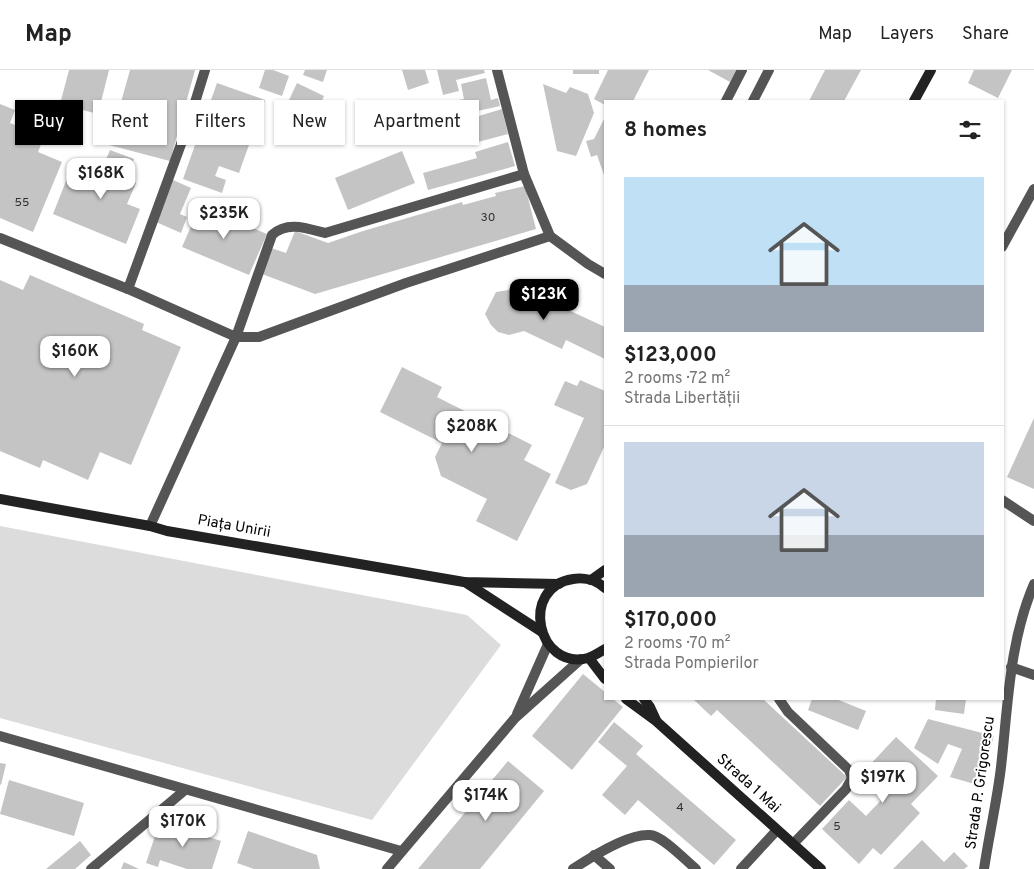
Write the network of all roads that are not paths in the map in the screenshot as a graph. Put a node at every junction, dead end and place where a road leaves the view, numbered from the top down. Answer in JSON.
{"nodes":[{"id":1,"x":205,"y":70,"type":"edge"},
{"id":2,"x":497,"y":70,"type":"edge"},
{"id":3,"x":742,"y":70,"type":"edge"},
{"id":4,"x":769,"y":70,"type":"edge"},
{"id":5,"x":931,"y":70,"type":"edge"},
{"id":6,"x":727,"y":100,"type":"edge"},
{"id":7,"x":754,"y":100,"type":"edge"},
{"id":8,"x":915,"y":100,"type":"edge"},
{"id":9,"x":524,"y":174,"type":"junction"},
{"id":10,"x":1034,"y":188,"type":"edge"},
{"id":11,"x":550,"y":236,"type":"junction"},
{"id":12,"x":0,"y":238,"type":"edge"},
{"id":13,"x":1004,"y":243,"type":"edge"},
{"id":14,"x":604,"y":273,"type":"edge"},
{"id":15,"x":128,"y":289,"type":"junction"},
{"id":16,"x":236,"y":337,"type":"junction"},
{"id":17,"x":0,"y":498,"type":"edge"},
{"id":18,"x":1004,"y":501,"type":"edge"},
{"id":19,"x":1034,"y":521,"type":"edge"},
{"id":20,"x":150,"y":526,"type":"junction"},
{"id":21,"x":604,"y":571,"type":"edge"},
{"id":22,"x":591,"y":580,"type":"junction"},
{"id":23,"x":464,"y":582,"type":"junction"},
{"id":24,"x":559,"y":584,"type":"junction"},
{"id":25,"x":1034,"y":584,"type":"edge"},
{"id":26,"x":604,"y":587,"type":"edge"},
{"id":27,"x":542,"y":632,"type":"junction"},
{"id":28,"x":548,"y":644,"type":"junction"},
{"id":29,"x":604,"y":649,"type":"edge"},
{"id":30,"x":585,"y":658,"type":"junction"},
{"id":31,"x":1011,"y":667,"type":"junction"},
{"id":32,"x":1034,"y":675,"type":"edge"},
{"id":33,"x":604,"y":679,"type":"edge"},
{"id":34,"x":627,"y":700,"type":"edge"},
{"id":35,"x":645,"y":700,"type":"edge"},
{"id":36,"x":780,"y":700,"type":"edge"},
{"id":37,"x":515,"y":718,"type":"junction"},
{"id":38,"x":656,"y":721,"type":"junction"},
{"id":39,"x":0,"y":736,"type":"edge"},
{"id":40,"x":185,"y":790,"type":"junction"},
{"id":41,"x":777,"y":830,"type":"junction"},
{"id":42,"x":793,"y":844,"type":"junction"},
{"id":43,"x":401,"y":851,"type":"junction"},
{"id":44,"x":594,"y":855,"type":"junction"},
{"id":45,"x":91,"y":869,"type":"edge"},
{"id":46,"x":387,"y":869,"type":"edge"},
{"id":47,"x":573,"y":869,"type":"edge"},
{"id":48,"x":610,"y":869,"type":"edge"},
{"id":49,"x":696,"y":869,"type":"edge"},
{"id":50,"x":741,"y":869,"type":"edge"},
{"id":51,"x":821,"y":869,"type":"edge"},
{"id":52,"x":984,"y":869,"type":"edge"}],
"edges":[{"from":1,"to":15,"type":"street"},
{"from":2,"to":9,"type":"street"},
{"from":3,"to":6,"type":"street"},
{"from":4,"to":7,"type":"street"},
{"from":5,"to":8,"type":"main road"},
{"from":9,"to":11,"type":"street"},
{"from":9,"to":16,"type":"street"},
{"from":10,"to":13,"type":"street"},
{"from":11,"to":14,"type":"street"},
{"from":11,"to":16,"type":"street"},
{"from":12,"to":15,"type":"street"},
{"from":15,"to":16,"type":"street"},
{"from":16,"to":20,"type":"street"},
{"from":17,"to":20,"type":"main road","name":"Piața Unirii"},
{"from":18,"to":19,"type":"street"},
{"from":20,"to":23,"type":"main road","name":"Piața Unirii"},
{"from":21,"to":22,"type":"main road"},
{"from":22,"to":24,"type":"main road","name":"Piața Unirii"},
{"from":22,"to":26,"type":"main road"},
{"from":23,"to":24,"type":"main road","name":"Piața Unirii"},
{"from":23,"to":27,"type":"main road","name":"Piața Unirii"},
{"from":24,"to":27,"type":"main road"},
{"from":25,"to":31,"type":"street","name":"Strada P. Grigorescu"},
{"from":27,"to":28,"type":"main road"},
{"from":28,"to":30,"type":"main road"},
{"from":28,"to":37,"type":"street"},
{"from":29,"to":30,"type":"main road"},
{"from":30,"to":33,"type":"main road"},
{"from":30,"to":37,"type":"street"},
{"from":31,"to":32,"type":"street"},
{"from":31,"to":52,"type":"street","name":"Strada P. Grigorescu"},
{"from":34,"to":38,"type":"main road","name":"Strada 1 Mai"},
{"from":35,"to":38,"type":"main road","name":"Strada 1 Mai"},
{"from":36,"to":42,"type":"street"},
{"from":37,"to":43,"type":"street"},
{"from":38,"to":41,"type":"main road","name":"Strada 1 Mai"},
{"from":39,"to":40,"type":"street"},
{"from":40,"to":43,"type":"street"},
{"from":40,"to":45,"type":"street"},
{"from":41,"to":42,"type":"main road","name":"Strada 1 Mai"},
{"from":41,"to":50,"type":"street"},
{"from":42,"to":51,"type":"main road","name":"Strada 1 Mai"},
{"from":43,"to":46,"type":"street"},
{"from":44,"to":47,"type":"street"},
{"from":44,"to":48,"type":"street"},
{"from":44,"to":49,"type":"street"}]}
